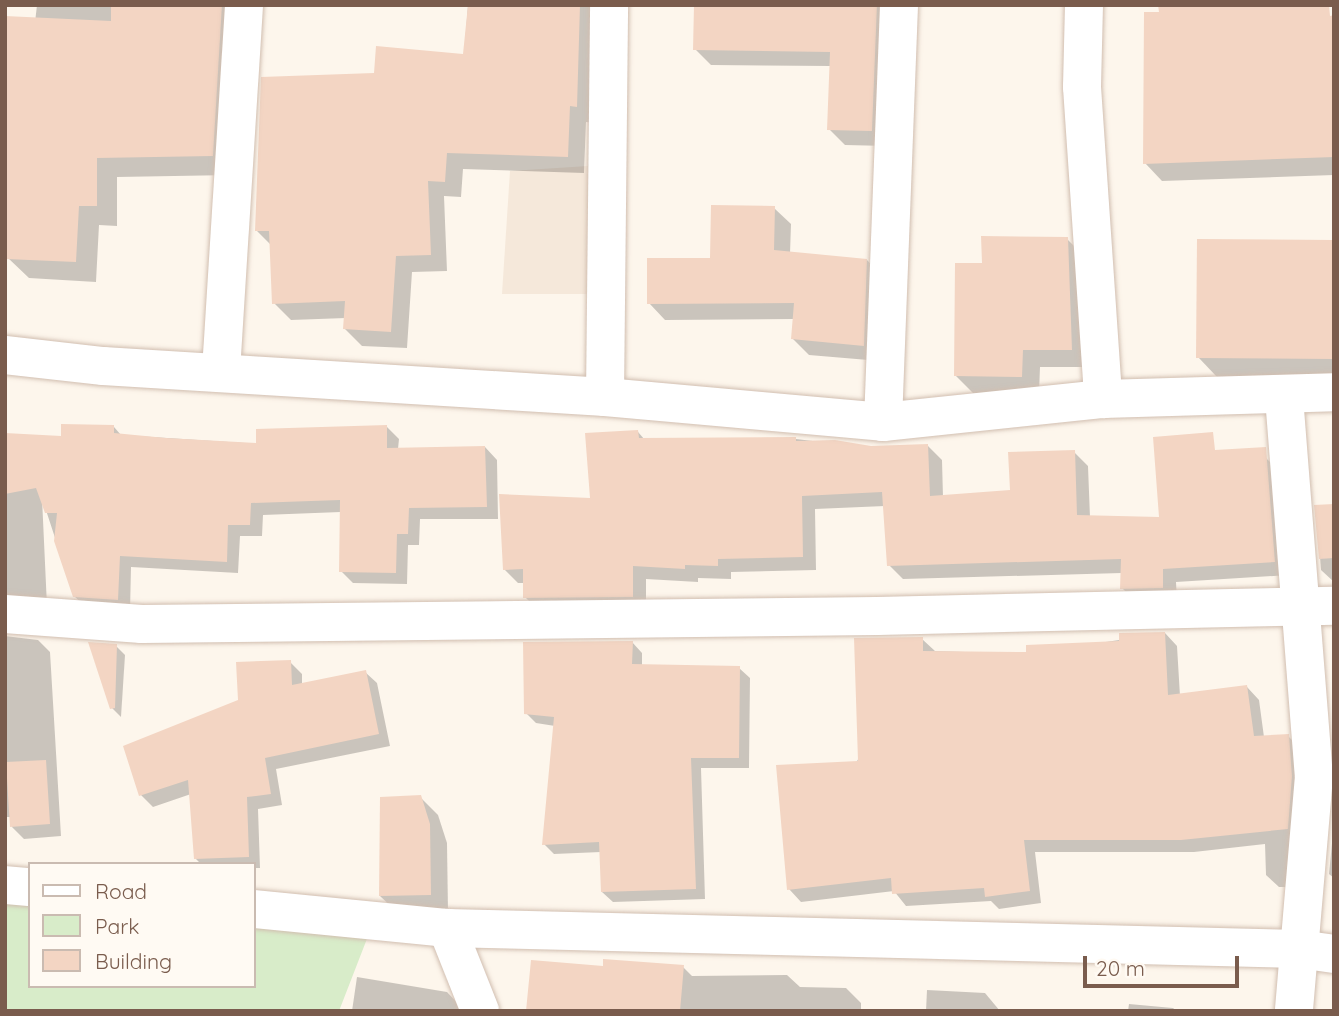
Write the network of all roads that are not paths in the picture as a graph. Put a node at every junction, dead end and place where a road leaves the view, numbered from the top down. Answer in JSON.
{"nodes":[{"id":1,"x":244,"y":5,"type":"edge"},
{"id":2,"x":609,"y":5,"type":"edge"},
{"id":3,"x":899,"y":5,"type":"edge"},
{"id":4,"x":1084,"y":5,"type":"edge"},
{"id":5,"x":5,"y":355,"type":"edge"},
{"id":6,"x":221,"y":371,"type":"junction"},
{"id":7,"x":1334,"y":392,"type":"edge"},
{"id":8,"x":605,"y":397,"type":"junction"},
{"id":9,"x":1284,"y":397,"type":"junction"},
{"id":10,"x":1103,"y":399,"type":"junction"},
{"id":11,"x":883,"y":422,"type":"junction"},
{"id":12,"x":1318,"y":606,"type":"edge"},
{"id":13,"x":5,"y":614,"type":"edge"},
{"id":14,"x":1324,"y":777,"type":"edge"},
{"id":15,"x":5,"y":885,"type":"edge"},
{"id":16,"x":28,"y":887,"type":"edge"},
{"id":17,"x":256,"y":909,"type":"edge"},
{"id":18,"x":447,"y":928,"type":"junction"},
{"id":19,"x":1316,"y":952,"type":"edge"},
{"id":20,"x":480,"y":1011,"type":"edge"},
{"id":21,"x":1294,"y":1011,"type":"edge"}],
"edges":[{"from":1,"to":6,"type":"street"},
{"from":2,"to":8,"type":"street"},
{"from":3,"to":11,"type":"street"},
{"from":4,"to":10,"type":"street"},
{"from":5,"to":6,"type":"street"},
{"from":6,"to":8,"type":"street"},
{"from":7,"to":9,"type":"street"},
{"from":8,"to":11,"type":"street"},
{"from":9,"to":10,"type":"street"},
{"from":9,"to":12,"type":"street"},
{"from":10,"to":11,"type":"street"},
{"from":12,"to":13,"type":"street"},
{"from":12,"to":14,"type":"street"},
{"from":14,"to":19,"type":"street"},
{"from":15,"to":16,"type":"street"},
{"from":17,"to":18,"type":"street"},
{"from":18,"to":19,"type":"street"},
{"from":18,"to":20,"type":"street"},
{"from":19,"to":21,"type":"street"}]}
